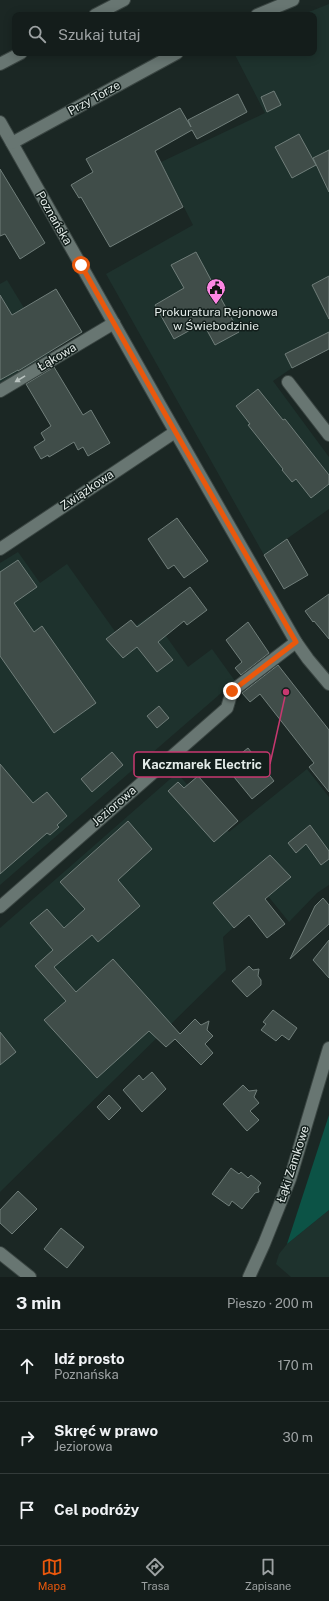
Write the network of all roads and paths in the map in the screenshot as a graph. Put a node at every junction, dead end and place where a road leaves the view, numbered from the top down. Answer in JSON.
{"nodes":[{"id":1,"x":124,"y":0,"type":"edge"},
{"id":2,"x":292,"y":0,"type":"edge"},
{"id":3,"x":101,"y":12,"type":"edge"},
{"id":4,"x":264,"y":12,"type":"edge"},
{"id":5,"x":15,"y":56,"type":"edge"},
{"id":6,"x":172,"y":56,"type":"edge"},
{"id":7,"x":0,"y":64,"type":"edge"},
{"id":8,"x":0,"y":122,"type":"edge"},
{"id":9,"x":12,"y":143,"type":"junction"},
{"id":10,"x":114,"y":323,"type":"junction"},
{"id":11,"x":288,"y":382,"type":"dead end"},
{"id":12,"x":0,"y":391,"type":"edge"},
{"id":13,"x":175,"y":432,"type":"junction"},
{"id":14,"x":329,"y":435,"type":"edge"},
{"id":15,"x":0,"y":549,"type":"edge"},
{"id":16,"x":296,"y":642,"type":"junction"},
{"id":17,"x":329,"y":684,"type":"edge"},
{"id":18,"x":0,"y":907,"type":"edge"},
{"id":19,"x":329,"y":1048,"type":"edge"},
{"id":20,"x":0,"y":1253,"type":"edge"},
{"id":21,"x":30,"y":1277,"type":"edge"},
{"id":22,"x":249,"y":1277,"type":"edge"}],
"edges":[{"from":1,"to":3,"type":"street"},
{"from":2,"to":4,"type":"street"},
{"from":5,"to":7,"type":"street"},
{"from":6,"to":9,"type":"street","name":"Przy Torze"},
{"from":8,"to":9,"type":"street","name":"Poznańska"},
{"from":9,"to":10,"type":"street","name":"Poznańska"},
{"from":10,"to":12,"type":"street","name":"Łąkowa","one_way":true},
{"from":10,"to":13,"type":"street","name":"Poznańska"},
{"from":11,"to":14,"type":"street"},
{"from":13,"to":15,"type":"street","name":"Związkowa"},
{"from":13,"to":16,"type":"street","name":"Poznańska"},
{"from":16,"to":17,"type":"street","name":"Poznańska"},
{"from":16,"to":18,"type":"street","name":"Jeziorowa"},
{"from":19,"to":22,"type":"street","name":"Łąki Zamkowe"},
{"from":20,"to":21,"type":"street"}]}
